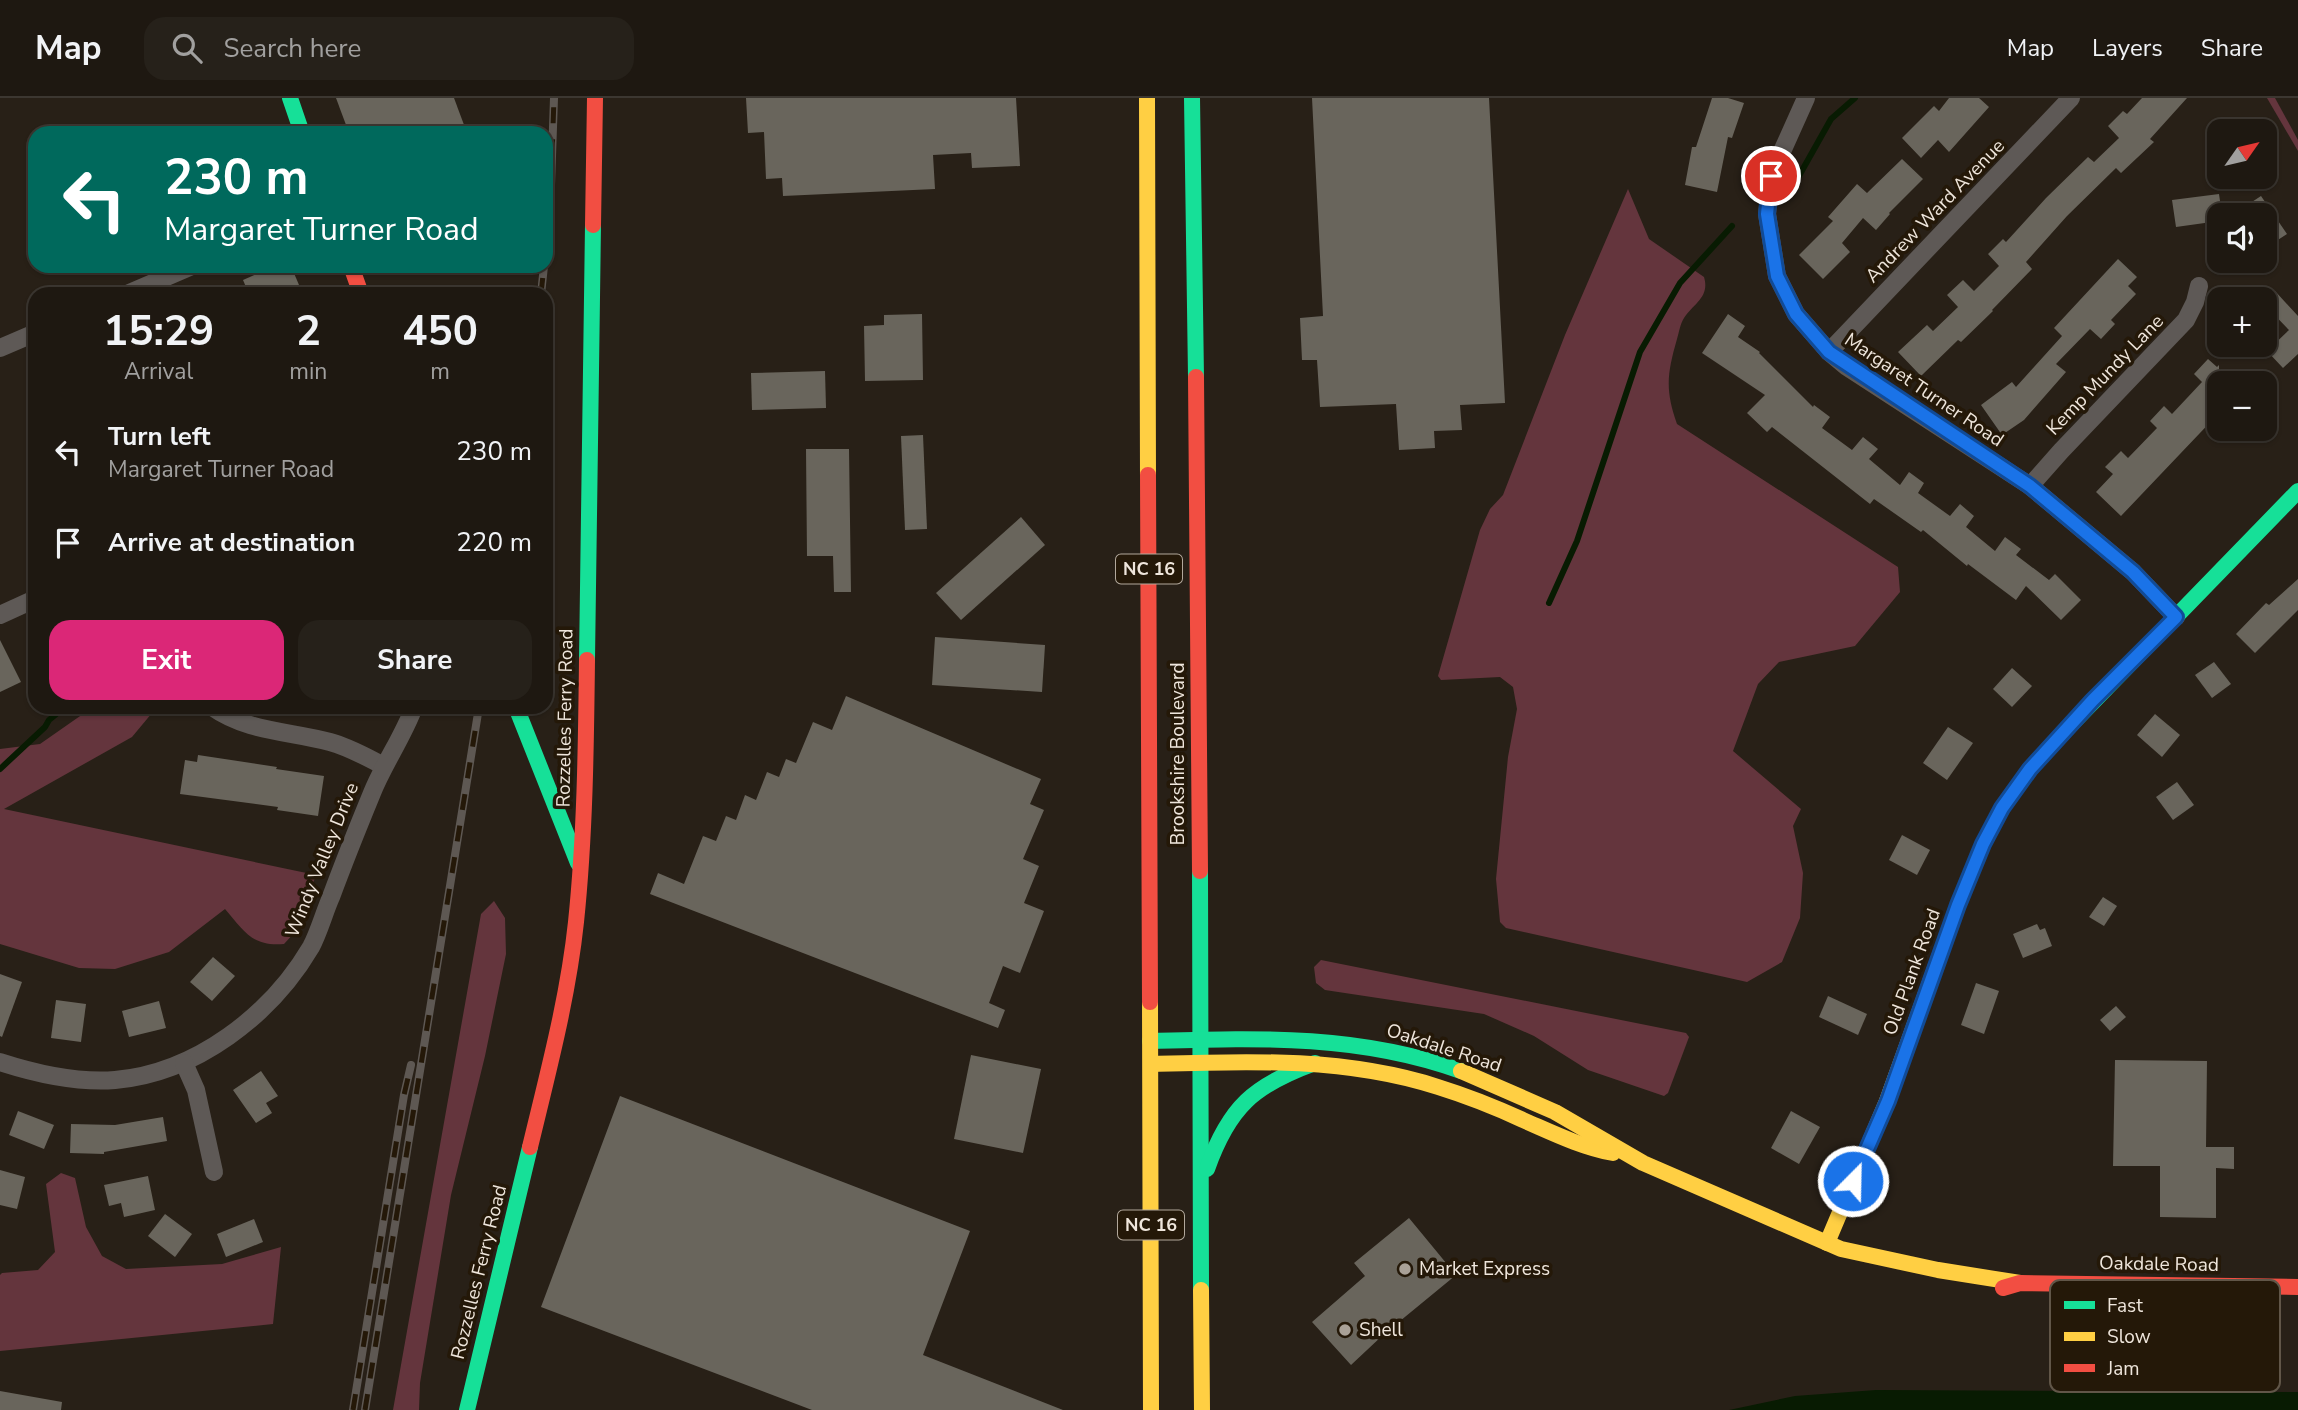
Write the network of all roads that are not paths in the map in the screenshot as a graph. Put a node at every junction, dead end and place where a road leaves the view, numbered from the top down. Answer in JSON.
{"nodes":[{"id":1,"x":290,"y":98,"type":"edge"},
{"id":2,"x":595,"y":98,"type":"edge"},
{"id":3,"x":1147,"y":98,"type":"edge"},
{"id":4,"x":1192,"y":98,"type":"edge"},
{"id":5,"x":1805,"y":98,"type":"edge"},
{"id":6,"x":2071,"y":98,"type":"edge"},
{"id":7,"x":300,"y":126,"type":"edge"},
{"id":8,"x":175,"y":273,"type":"edge"},
{"id":9,"x":2199,"y":286,"type":"dead end"},
{"id":10,"x":143,"y":287,"type":"edge"},
{"id":11,"x":28,"y":336,"type":"edge"},
{"id":12,"x":0,"y":348,"type":"edge"},
{"id":13,"x":1829,"y":352,"type":"junction"},
{"id":14,"x":2030,"y":486,"type":"junction"},
{"id":15,"x":2298,"y":491,"type":"edge"},
{"id":16,"x":28,"y":602,"type":"edge"},
{"id":17,"x":0,"y":615,"type":"edge"},
{"id":18,"x":2176,"y":617,"type":"junction"},
{"id":19,"x":224,"y":714,"type":"edge"},
{"id":20,"x":411,"y":714,"type":"edge"},
{"id":21,"x":519,"y":714,"type":"edge"},
{"id":22,"x":384,"y":766,"type":"junction"},
{"id":23,"x":581,"y":871,"type":"junction"},
{"id":24,"x":1201,"y":1040,"type":"junction"},
{"id":25,"x":1150,"y":1041,"type":"junction"},
{"id":26,"x":0,"y":1062,"type":"edge"},
{"id":27,"x":1200,"y":1062,"type":"junction"},
{"id":28,"x":184,"y":1063,"type":"junction"},
{"id":29,"x":1150,"y":1063,"type":"junction"},
{"id":30,"x":1315,"y":1063,"type":"junction"},
{"id":31,"x":1625,"y":1154,"type":"junction"},
{"id":32,"x":214,"y":1172,"type":"dead end"},
{"id":33,"x":1201,"y":1191,"type":"junction"},
{"id":34,"x":1834,"y":1246,"type":"junction"},
{"id":35,"x":2050,"y":1283,"type":"edge"},
{"id":36,"x":2280,"y":1287,"type":"edge"},
{"id":37,"x":2298,"y":1287,"type":"edge"},
{"id":38,"x":467,"y":1410,"type":"edge"},
{"id":39,"x":1152,"y":1410,"type":"edge"},
{"id":40,"x":1202,"y":1410,"type":"edge"}],
"edges":[{"from":1,"to":7,"type":"main road"},
{"from":2,"to":23,"type":"main road","name":"Rozzelles Ferry Road"},
{"from":3,"to":25,"type":"main road","name":"Brookshire Boulevard","number":"NC 16"},
{"from":4,"to":24,"type":"main road","name":"Brookshire Boulevard","number":"NC 16"},
{"from":5,"to":13,"type":"street","name":"Margaret Turner Road"},
{"from":6,"to":13,"type":"street","name":"Andrew Ward Avenue"},
{"from":8,"to":10,"type":"street"},
{"from":9,"to":14,"type":"street","name":"Kemp Mundy Lane"},
{"from":11,"to":12,"type":"street"},
{"from":13,"to":14,"type":"street","name":"Margaret Turner Road"},
{"from":14,"to":18,"type":"street","name":"Margaret Turner Road"},
{"from":15,"to":18,"type":"main road","name":"Old Plank Road"},
{"from":16,"to":17,"type":"street"},
{"from":18,"to":34,"type":"main road","name":"Old Plank Road"},
{"from":19,"to":22,"type":"street"},
{"from":20,"to":22,"type":"street","name":"Windy Valley Drive"},
{"from":21,"to":23,"type":"main road"},
{"from":22,"to":28,"type":"street","name":"Windy Valley Drive"},
{"from":23,"to":38,"type":"main road","name":"Rozzelles Ferry Road"},
{"from":24,"to":25,"type":"main road","name":"Oakdale Road"},
{"from":24,"to":27,"type":"main road","name":"Brookshire Boulevard","number":"NC 16"},
{"from":24,"to":31,"type":"main road","name":"Oakdale Road"},
{"from":25,"to":29,"type":"main road","name":"Brookshire Boulevard","number":"NC 16"},
{"from":26,"to":28,"type":"street","name":"Windy Valley Drive"},
{"from":27,"to":29,"type":"main road","name":"Oakdale Road"},
{"from":27,"to":30,"type":"main road","name":"Oakdale Road"},
{"from":27,"to":33,"type":"main road","name":"Brookshire Boulevard","number":"NC 16"},
{"from":28,"to":32,"type":"street"},
{"from":29,"to":39,"type":"main road","name":"Brookshire Boulevard","number":"NC 16"},
{"from":30,"to":31,"type":"main road","name":"Oakdale Road"},
{"from":30,"to":33,"type":"main road"},
{"from":31,"to":34,"type":"main road","name":"Oakdale Road"},
{"from":33,"to":40,"type":"main road","name":"Brookshire Boulevard","number":"NC 16"},
{"from":34,"to":35,"type":"main road","name":"Oakdale Road"},
{"from":36,"to":37,"type":"main road","name":"Oakdale Road"}]}
